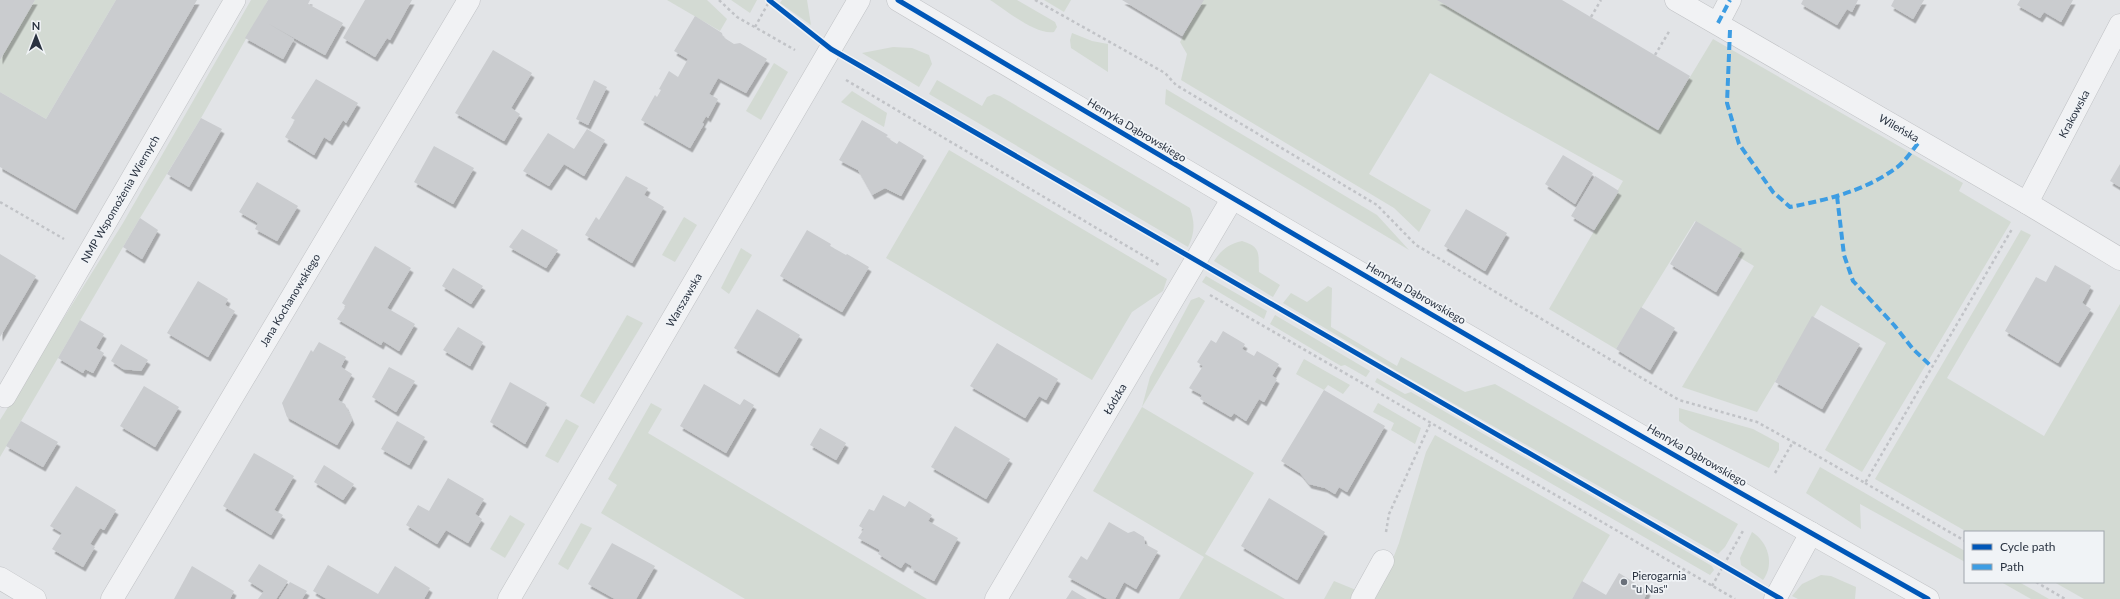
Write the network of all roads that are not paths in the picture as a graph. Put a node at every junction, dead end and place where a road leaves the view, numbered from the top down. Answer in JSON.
{"nodes":[{"id":1,"x":235,"y":0,"type":"edge"},
{"id":2,"x":469,"y":0,"type":"edge"},
{"id":3,"x":859,"y":0,"type":"edge"},
{"id":4,"x":898,"y":0,"type":"edge"},
{"id":5,"x":1676,"y":0,"type":"edge"},
{"id":6,"x":1730,"y":0,"type":"edge"},
{"id":7,"x":1718,"y":23,"type":"junction"},
{"id":8,"x":2120,"y":25,"type":"edge"},
{"id":9,"x":1232,"y":199,"type":"junction"},
{"id":10,"x":2027,"y":202,"type":"junction"},
{"id":11,"x":2120,"y":259,"type":"edge"},
{"id":12,"x":5,"y":398,"type":"dead end"},
{"id":13,"x":1811,"y":534,"type":"junction"},
{"id":14,"x":1383,"y":561,"type":"road end"},
{"id":15,"x":0,"y":578,"type":"edge"},
{"id":16,"x":35,"y":599,"type":"edge"},
{"id":17,"x":112,"y":599,"type":"edge"},
{"id":18,"x":510,"y":599,"type":"edge"},
{"id":19,"x":996,"y":599,"type":"edge"},
{"id":20,"x":1362,"y":599,"type":"edge"},
{"id":21,"x":1775,"y":599,"type":"edge"},
{"id":22,"x":1928,"y":599,"type":"edge"}],
"edges":[{"from":1,"to":12,"type":"lane","name":"NMP Wspomożenia Wiernych"},
{"from":2,"to":17,"type":"street","name":"Jana Kochanowskiego"},
{"from":3,"to":18,"type":"street","name":"Warszawska"},
{"from":4,"to":9,"type":"street","name":"Henryka Dąbrowskiego"},
{"from":5,"to":7,"type":"street","name":"Wileńska"},
{"from":6,"to":7,"type":"street"},
{"from":7,"to":10,"type":"street","name":"Wileńska"},
{"from":8,"to":10,"type":"street","name":"Krakowska"},
{"from":9,"to":13,"type":"street","name":"Henryka Dąbrowskiego"},
{"from":9,"to":19,"type":"street","name":"Łódzka"},
{"from":10,"to":11,"type":"street","name":"Wileńska"},
{"from":13,"to":21,"type":"street"},
{"from":13,"to":22,"type":"street","name":"Henryka Dąbrowskiego"},
{"from":14,"to":20,"type":"street"},
{"from":15,"to":16,"type":"street"}]}
